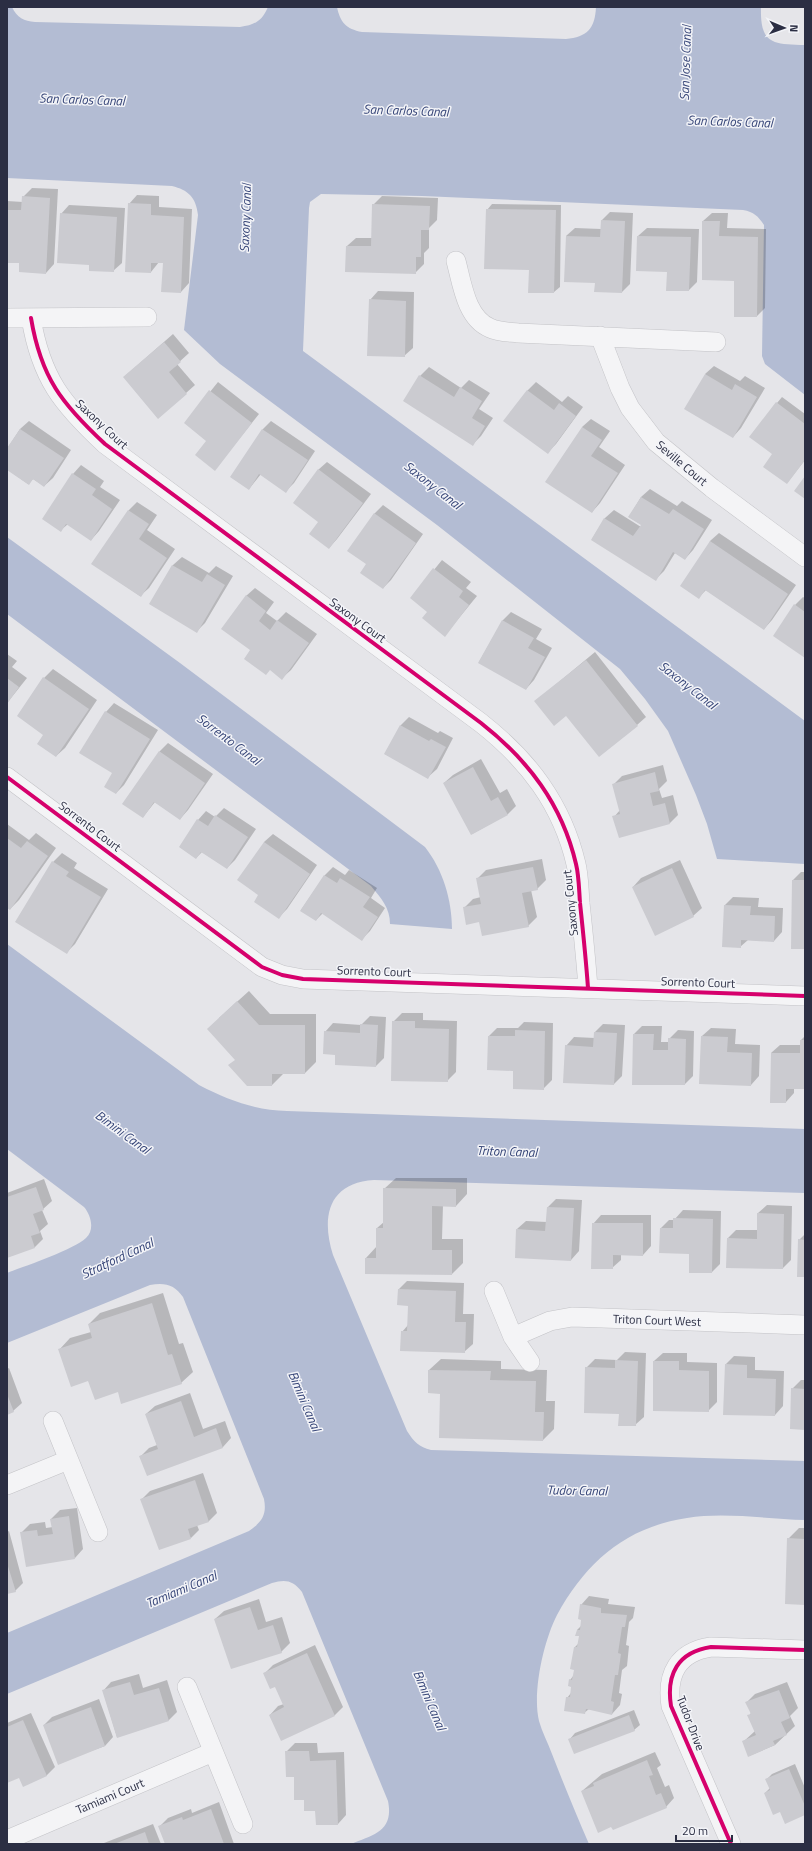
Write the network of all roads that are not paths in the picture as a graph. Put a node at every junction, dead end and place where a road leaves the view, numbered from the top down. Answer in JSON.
{"nodes":[{"id":1,"x":456,"y":261,"type":"dead end"},
{"id":2,"x":147,"y":317,"type":"dead end"},
{"id":3,"x":7,"y":318,"type":"edge"},
{"id":4,"x":31,"y":318,"type":"junction"},
{"id":5,"x":600,"y":336,"type":"junction"},
{"id":6,"x":716,"y":342,"type":"dead end"},
{"id":7,"x":805,"y":557,"type":"edge"},
{"id":8,"x":7,"y":778,"type":"edge"},
{"id":9,"x":588,"y":988,"type":"junction"},
{"id":10,"x":805,"y":996,"type":"edge"},
{"id":11,"x":494,"y":1291,"type":"dead end"},
{"id":12,"x":805,"y":1325,"type":"edge"},
{"id":13,"x":513,"y":1337,"type":"junction"},
{"id":14,"x":530,"y":1362,"type":"dead end"},
{"id":15,"x":53,"y":1421,"type":"dead end"},
{"id":16,"x":68,"y":1460,"type":"junction"},
{"id":17,"x":7,"y":1485,"type":"edge"},
{"id":18,"x":98,"y":1532,"type":"dead end"},
{"id":19,"x":805,"y":1650,"type":"edge"},
{"id":20,"x":187,"y":1687,"type":"dead end"},
{"id":21,"x":213,"y":1752,"type":"junction"},
{"id":22,"x":242,"y":1824,"type":"dead end"},
{"id":23,"x":7,"y":1840,"type":"edge"},
{"id":24,"x":731,"y":1844,"type":"edge"}],
"edges":[{"from":1,"to":5,"type":"street"},
{"from":2,"to":4,"type":"street"},
{"from":3,"to":4,"type":"street"},
{"from":4,"to":9,"type":"street","name":"Saxony Court"},
{"from":5,"to":6,"type":"street"},
{"from":5,"to":7,"type":"street","name":"Seville Court"},
{"from":8,"to":9,"type":"street","name":"Sorrento Court"},
{"from":9,"to":10,"type":"street","name":"Sorrento Court"},
{"from":11,"to":13,"type":"street"},
{"from":12,"to":13,"type":"street","name":"Triton Court West"},
{"from":13,"to":14,"type":"street"},
{"from":15,"to":16,"type":"street"},
{"from":16,"to":17,"type":"street"},
{"from":16,"to":18,"type":"street"},
{"from":19,"to":24,"type":"street","name":"Tudor Drive"},
{"from":20,"to":21,"type":"street"},
{"from":21,"to":22,"type":"street"},
{"from":21,"to":23,"type":"street","name":"Tamiami Court"}]}
